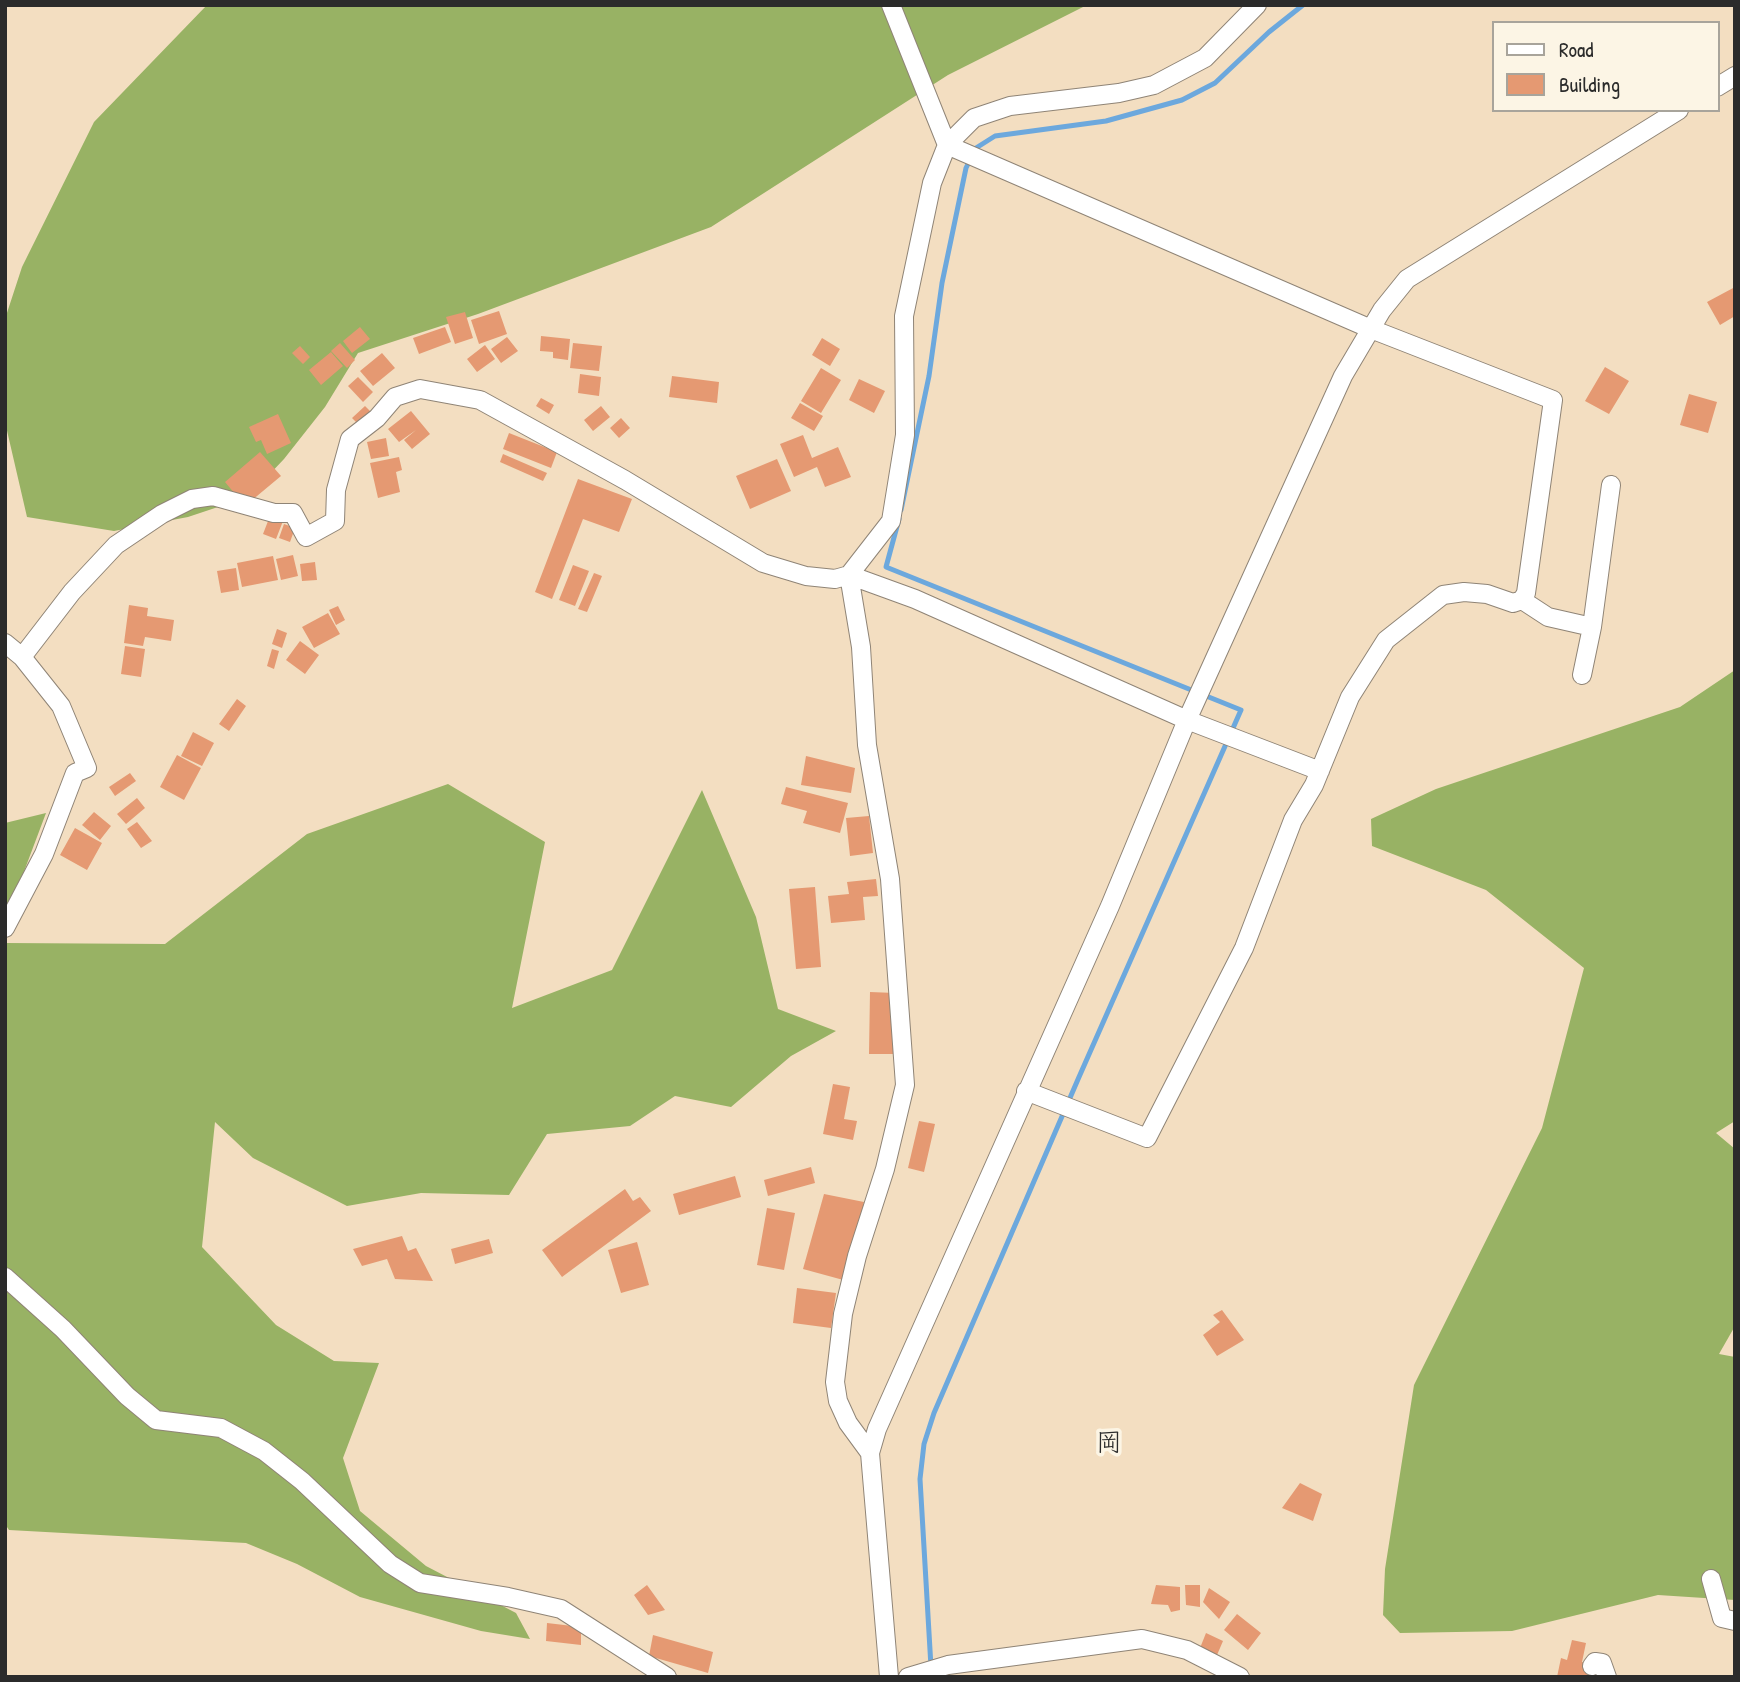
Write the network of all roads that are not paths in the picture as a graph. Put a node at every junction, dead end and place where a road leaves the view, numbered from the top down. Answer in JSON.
{"nodes":[{"id":1,"x":891,"y":5,"type":"edge"},
{"id":2,"x":1256,"y":5,"type":"edge"},
{"id":3,"x":1735,"y":76,"type":"edge"},
{"id":4,"x":1719,"y":86,"type":"edge"},
{"id":5,"x":1676,"y":112,"type":"edge"},
{"id":6,"x":947,"y":145,"type":"junction"},
{"id":7,"x":1371,"y":329,"type":"junction"},
{"id":8,"x":1611,"y":485,"type":"dead end"},
{"id":9,"x":849,"y":575,"type":"junction"},
{"id":10,"x":1522,"y":600,"type":"junction"},
{"id":11,"x":1592,"y":626,"type":"junction"},
{"id":12,"x":5,"y":643,"type":"edge"},
{"id":13,"x":22,"y":657,"type":"junction"},
{"id":14,"x":1582,"y":675,"type":"dead end"},
{"id":15,"x":1187,"y":720,"type":"junction"},
{"id":16,"x":1320,"y":771,"type":"junction"},
{"id":17,"x":5,"y":928,"type":"edge"},
{"id":18,"x":1026,"y":1091,"type":"junction"},
{"id":19,"x":5,"y":1276,"type":"edge"},
{"id":20,"x":870,"y":1453,"type":"junction"},
{"id":21,"x":1711,"y":1579,"type":"dead end"},
{"id":22,"x":1735,"y":1621,"type":"edge"},
{"id":23,"x":1592,"y":1666,"type":"dead end"},
{"id":24,"x":667,"y":1677,"type":"edge"},
{"id":25,"x":889,"y":1677,"type":"edge"},
{"id":26,"x":908,"y":1677,"type":"edge"},
{"id":27,"x":1240,"y":1677,"type":"edge"},
{"id":28,"x":1608,"y":1677,"type":"edge"}],
"edges":[{"from":1,"to":6,"type":"street"},
{"from":2,"to":6,"type":"street"},
{"from":3,"to":4,"type":"street"},
{"from":5,"to":7,"type":"street"},
{"from":6,"to":7,"type":"street"},
{"from":6,"to":9,"type":"street"},
{"from":7,"to":10,"type":"street"},
{"from":7,"to":15,"type":"street"},
{"from":8,"to":11,"type":"street"},
{"from":9,"to":13,"type":"street"},
{"from":9,"to":15,"type":"street"},
{"from":9,"to":20,"type":"street"},
{"from":10,"to":11,"type":"street"},
{"from":10,"to":16,"type":"street"},
{"from":11,"to":14,"type":"street"},
{"from":12,"to":13,"type":"street"},
{"from":13,"to":17,"type":"street"},
{"from":15,"to":16,"type":"street"},
{"from":15,"to":18,"type":"street"},
{"from":16,"to":18,"type":"street"},
{"from":18,"to":20,"type":"street"},
{"from":19,"to":24,"type":"street"},
{"from":20,"to":25,"type":"street"},
{"from":21,"to":22,"type":"street"},
{"from":23,"to":28,"type":"street"},
{"from":26,"to":27,"type":"street"}]}
